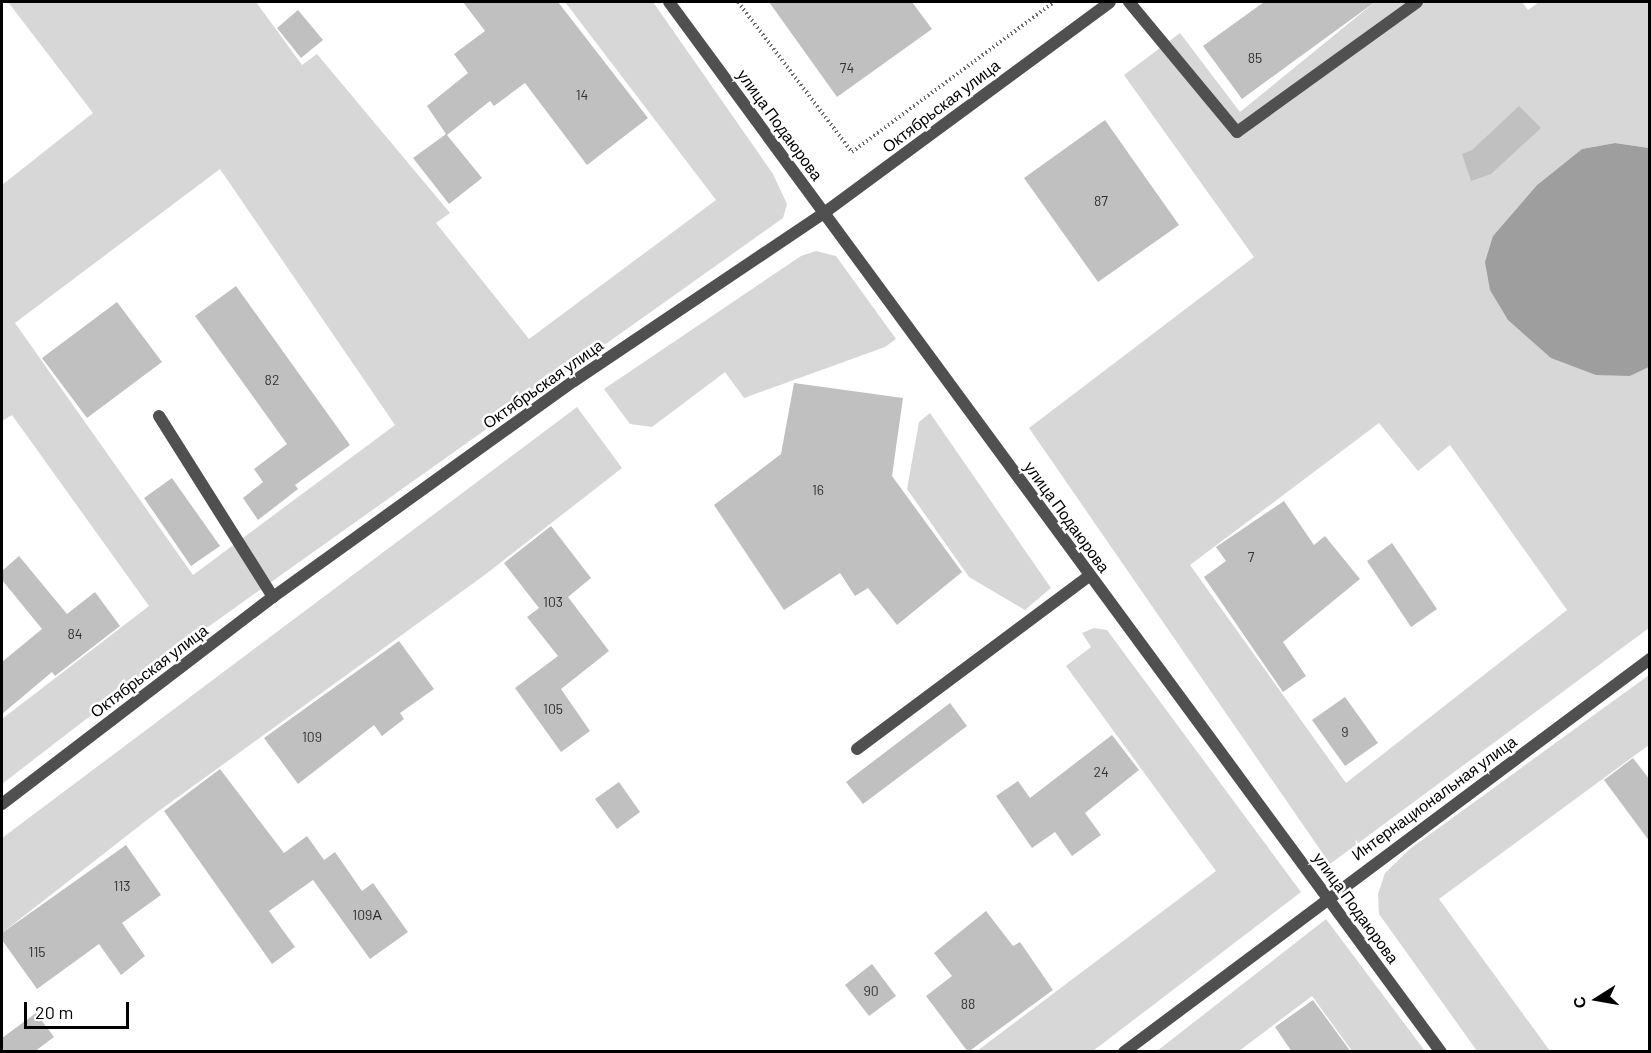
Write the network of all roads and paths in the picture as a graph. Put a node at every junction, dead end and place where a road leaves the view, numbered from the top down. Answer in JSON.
{"nodes":[{"id":1,"x":669,"y":2,"type":"edge"},
{"id":2,"x":738,"y":2,"type":"edge"},
{"id":3,"x":1054,"y":2,"type":"edge"},
{"id":4,"x":1110,"y":2,"type":"edge"},
{"id":5,"x":1129,"y":2,"type":"edge"},
{"id":6,"x":1417,"y":2,"type":"edge"},
{"id":7,"x":824,"y":213,"type":"junction"},
{"id":8,"x":159,"y":416,"type":"dead end"},
{"id":9,"x":1089,"y":576,"type":"junction"},
{"id":10,"x":273,"y":597,"type":"junction"},
{"id":11,"x":1650,"y":659,"type":"edge"},
{"id":12,"x":857,"y":749,"type":"dead end"},
{"id":13,"x":2,"y":804,"type":"edge"},
{"id":14,"x":1327,"y":897,"type":"junction"},
{"id":15,"x":1124,"y":1052,"type":"edge"},
{"id":16,"x":1441,"y":1052,"type":"edge"}],
"edges":[{"from":1,"to":7,"type":"street","name":"улица Подаюрова"},
{"from":2,"to":3,"type":"path"},
{"from":4,"to":7,"type":"street","name":"Октябрьская улица"},
{"from":5,"to":6,"type":"street"},
{"from":7,"to":9,"type":"street","name":"улица Подаюрова"},
{"from":7,"to":10,"type":"street","name":"Октябрьская улица"},
{"from":8,"to":10,"type":"street"},
{"from":9,"to":12,"type":"street"},
{"from":9,"to":14,"type":"street","name":"улица Подаюрова"},
{"from":10,"to":13,"type":"street","name":"Октябрьская улица"},
{"from":11,"to":14,"type":"street","name":"Интернациональная улица"},
{"from":14,"to":15,"type":"street","name":"Интернациональная улица"},
{"from":14,"to":16,"type":"street","name":"улица Подаюрова"}]}
